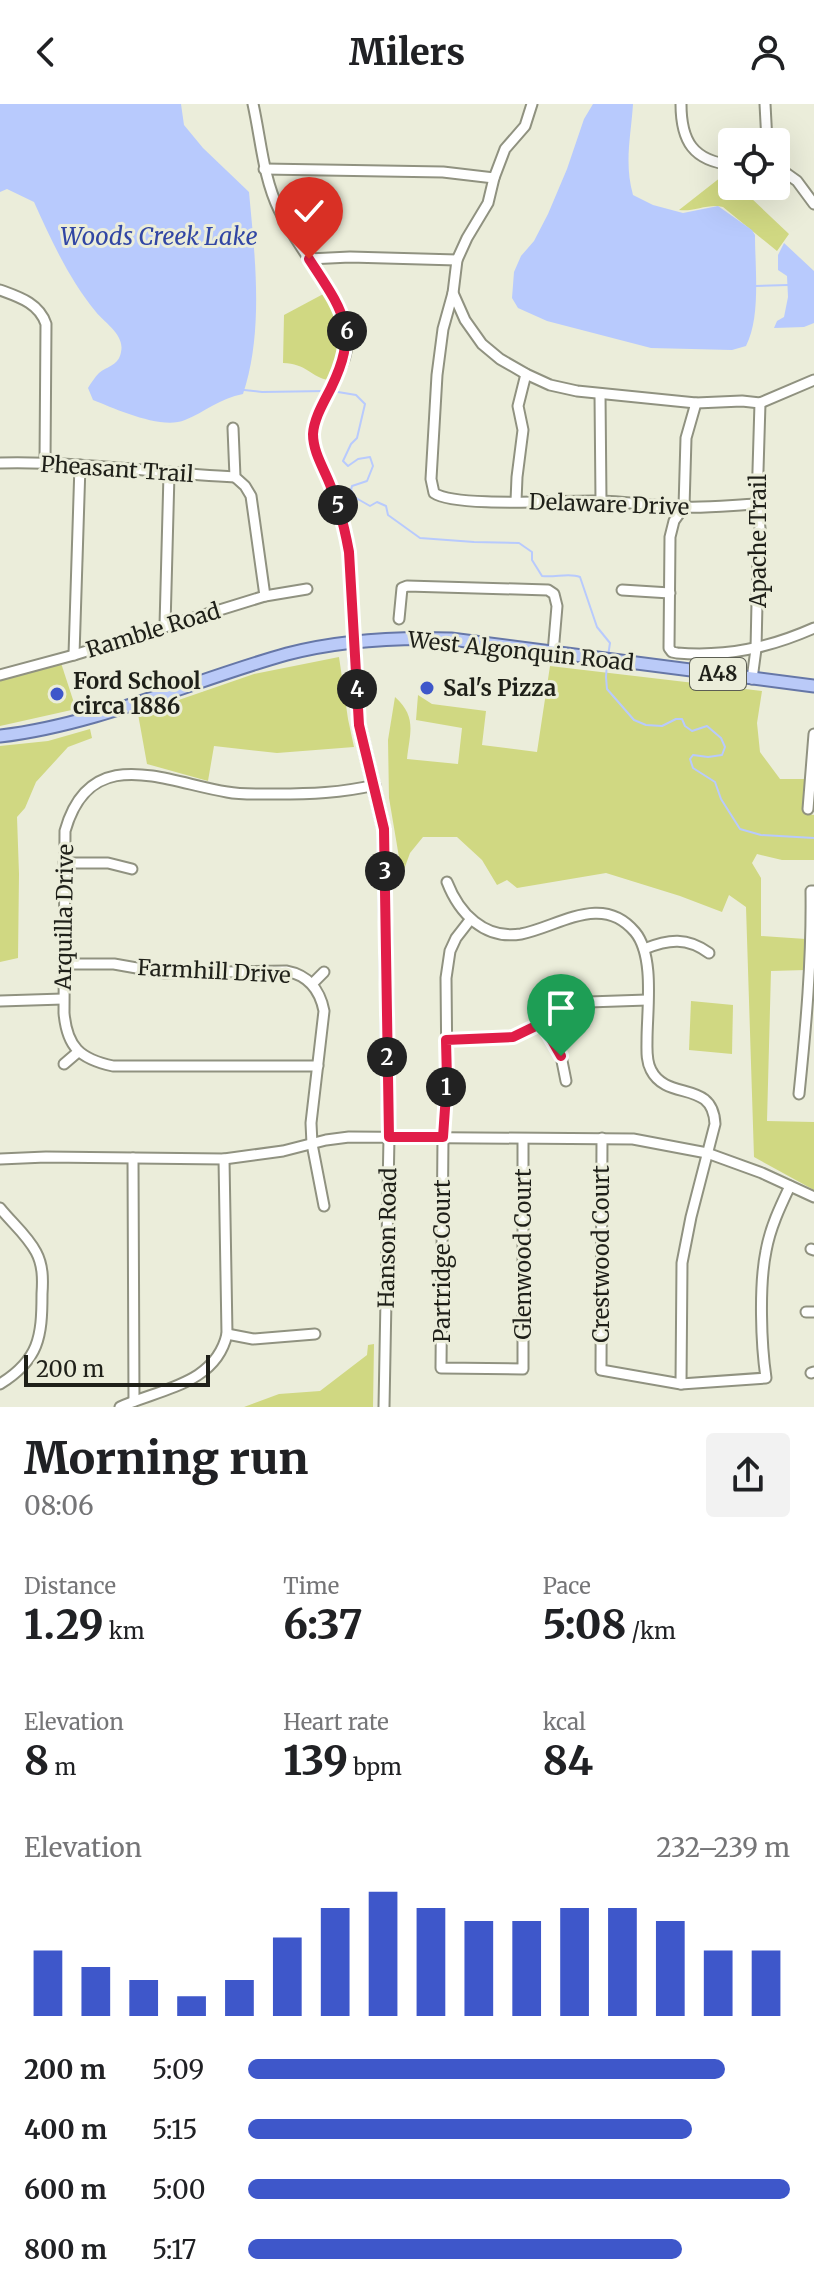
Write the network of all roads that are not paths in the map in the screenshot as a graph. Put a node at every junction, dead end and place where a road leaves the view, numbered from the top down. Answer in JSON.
{"nodes":[{"id":1,"x":253,"y":104,"type":"edge"},
{"id":2,"x":532,"y":104,"type":"edge"},
{"id":3,"x":681,"y":104,"type":"edge"},
{"id":4,"x":765,"y":104,"type":"edge"},
{"id":5,"x":766,"y":128,"type":"edge"},
{"id":6,"x":718,"y":162,"type":"edge"},
{"id":7,"x":264,"y":169,"type":"junction"},
{"id":8,"x":790,"y":176,"type":"edge"},
{"id":9,"x":494,"y":178,"type":"junction"},
{"id":10,"x":814,"y":204,"type":"edge"},
{"id":11,"x":309,"y":259,"type":"junction"},
{"id":12,"x":457,"y":260,"type":"junction"},
{"id":13,"x":0,"y":290,"type":"edge"},
{"id":14,"x":453,"y":293,"type":"junction"},
{"id":15,"x":526,"y":374,"type":"junction"},
{"id":16,"x":814,"y":380,"type":"edge"},
{"id":17,"x":600,"y":394,"type":"junction"},
{"id":18,"x":696,"y":403,"type":"junction"},
{"id":19,"x":760,"y":403,"type":"junction"},
{"id":20,"x":233,"y":428,"type":"dead end"},
{"id":21,"x":45,"y":462,"type":"junction"},
{"id":22,"x":0,"y":463,"type":"edge"},
{"id":23,"x":80,"y":465,"type":"junction"},
{"id":24,"x":169,"y":474,"type":"junction"},
{"id":25,"x":235,"y":477,"type":"junction"},
{"id":26,"x":516,"y":501,"type":"junction"},
{"id":27,"x":601,"y":501,"type":"junction"},
{"id":28,"x":757,"y":504,"type":"junction"},
{"id":29,"x":684,"y":507,"type":"junction"},
{"id":30,"x":307,"y":589,"type":"dead end"},
{"id":31,"x":622,"y":590,"type":"dead end"},
{"id":32,"x":670,"y":593,"type":"junction"},
{"id":33,"x":265,"y":596,"type":"junction"},
{"id":34,"x":399,"y":619,"type":"dead end"},
{"id":35,"x":165,"y":626,"type":"junction"},
{"id":36,"x":814,"y":628,"type":"edge"},
{"id":37,"x":354,"y":641,"type":"junction"},
{"id":38,"x":756,"y":649,"type":"junction"},
{"id":39,"x":553,"y":653,"type":"junction"},
{"id":40,"x":74,"y":655,"type":"junction"},
{"id":41,"x":0,"y":675,"type":"edge"},
{"id":42,"x":752,"y":679,"type":"junction"},
{"id":43,"x":814,"y":686,"type":"edge"},
{"id":44,"x":814,"y":734,"type":"edge"},
{"id":45,"x":0,"y":736,"type":"edge"},
{"id":46,"x":814,"y":742,"type":"edge"},
{"id":47,"x":375,"y":785,"type":"junction"},
{"id":48,"x":808,"y":809,"type":"dead end"},
{"id":49,"x":64,"y":863,"type":"junction"},
{"id":50,"x":132,"y":869,"type":"dead end"},
{"id":51,"x":447,"y":882,"type":"dead end"},
{"id":52,"x":812,"y":891,"type":"edge"},
{"id":53,"x":470,"y":920,"type":"junction"},
{"id":54,"x":644,"y":949,"type":"junction"},
{"id":55,"x":709,"y":953,"type":"dead end"},
{"id":56,"x":65,"y":964,"type":"junction"},
{"id":57,"x":324,"y":972,"type":"dead end"},
{"id":58,"x":312,"y":984,"type":"junction"},
{"id":59,"x":63,"y":999,"type":"junction"},
{"id":60,"x":647,"y":1000,"type":"junction"},
{"id":61,"x":0,"y":1001,"type":"edge"},
{"id":62,"x":542,"y":1023,"type":"junction"},
{"id":63,"x":446,"y":1040,"type":"junction"},
{"id":64,"x":78,"y":1052,"type":"junction"},
{"id":65,"x":64,"y":1064,"type":"dead end"},
{"id":66,"x":318,"y":1066,"type":"junction"},
{"id":67,"x":566,"y":1081,"type":"dead end"},
{"id":68,"x":799,"y":1094,"type":"dead end"},
{"id":69,"x":389,"y":1137,"type":"junction"},
{"id":70,"x":443,"y":1137,"type":"junction"},
{"id":71,"x":602,"y":1138,"type":"junction"},
{"id":72,"x":523,"y":1139,"type":"junction"},
{"id":73,"x":312,"y":1144,"type":"junction"},
{"id":74,"x":707,"y":1153,"type":"junction"},
{"id":75,"x":133,"y":1158,"type":"junction"},
{"id":76,"x":0,"y":1159,"type":"edge"},
{"id":77,"x":224,"y":1159,"type":"junction"},
{"id":78,"x":790,"y":1186,"type":"junction"},
{"id":79,"x":814,"y":1197,"type":"edge"},
{"id":80,"x":324,"y":1206,"type":"dead end"},
{"id":81,"x":0,"y":1208,"type":"edge"},
{"id":82,"x":227,"y":1334,"type":"junction"},
{"id":83,"x":315,"y":1334,"type":"dead end"},
{"id":84,"x":523,"y":1369,"type":"joint"},
{"id":85,"x":0,"y":1384,"type":"edge"},
{"id":86,"x":681,"y":1384,"type":"junction"},
{"id":87,"x":134,"y":1401,"type":"junction"},
{"id":88,"x":120,"y":1407,"type":"edge"},
{"id":89,"x":384,"y":1407,"type":"edge"}],
"edges":[{"from":1,"to":7,"type":"street"},
{"from":2,"to":9,"type":"street"},
{"from":3,"to":6,"type":"street"},
{"from":4,"to":5,"type":"street"},
{"from":7,"to":9,"type":"street"},
{"from":7,"to":11,"type":"street"},
{"from":8,"to":10,"type":"street"},
{"from":9,"to":12,"type":"street"},
{"from":11,"to":12,"type":"street"},
{"from":11,"to":37,"type":"street"},
{"from":12,"to":14,"type":"street"},
{"from":13,"to":21,"type":"street"},
{"from":14,"to":15,"type":"street"},
{"from":14,"to":26,"type":"street","name":"Delaware Drive"},
{"from":15,"to":17,"type":"street"},
{"from":15,"to":26,"type":"street"},
{"from":16,"to":19,"type":"street"},
{"from":17,"to":18,"type":"street"},
{"from":17,"to":27,"type":"street"},
{"from":18,"to":19,"type":"street"},
{"from":18,"to":29,"type":"street"},
{"from":19,"to":28,"type":"street","name":"Apache Trail"},
{"from":20,"to":25,"type":"street"},
{"from":21,"to":22,"type":"street","name":"Pheasant Trail"},
{"from":21,"to":23,"type":"street","name":"Pheasant Trail"},
{"from":23,"to":24,"type":"street","name":"Pheasant Trail"},
{"from":23,"to":40,"type":"street"},
{"from":24,"to":25,"type":"street","name":"Pheasant Trail"},
{"from":24,"to":35,"type":"street"},
{"from":25,"to":33,"type":"street"},
{"from":26,"to":27,"type":"street","name":"Delaware Drive"},
{"from":27,"to":29,"type":"street","name":"Delaware Drive"},
{"from":28,"to":29,"type":"street","name":"Delaware Drive"},
{"from":28,"to":38,"type":"street","name":"Apache Trail"},
{"from":29,"to":32,"type":"street"},
{"from":30,"to":33,"type":"street","name":"Ramble Road"},
{"from":31,"to":32,"type":"street"},
{"from":32,"to":38,"type":"street"},
{"from":33,"to":35,"type":"street","name":"Ramble Road"},
{"from":34,"to":39,"type":"street"},
{"from":35,"to":40,"type":"street","name":"Ramble Road"},
{"from":36,"to":38,"type":"street"},
{"from":37,"to":39,"type":"main road","name":"West Algonquin Road","number":"A48"},
{"from":37,"to":45,"type":"main road","name":"West Algonquin Road","number":"A48"},
{"from":37,"to":47,"type":"main road","name":"Hanson Road"},
{"from":38,"to":42,"type":"street","name":"Apache Trail"},
{"from":39,"to":42,"type":"main road","name":"West Algonquin Road","number":"A48"},
{"from":40,"to":41,"type":"street","name":"Ramble Road"},
{"from":42,"to":43,"type":"main road","name":"West Algonquin Road","number":"A48"},
{"from":44,"to":46,"type":"street"},
{"from":46,"to":48,"type":"street"},
{"from":47,"to":49,"type":"street","name":"Arquilla Drive"},
{"from":47,"to":69,"type":"main road","name":"Hanson Road"},
{"from":49,"to":50,"type":"street"},
{"from":49,"to":56,"type":"street","name":"Arquilla Drive"},
{"from":51,"to":53,"type":"street"},
{"from":52,"to":68,"type":"street"},
{"from":53,"to":54,"type":"street"},
{"from":53,"to":63,"type":"street","name":"Partridge Court"},
{"from":54,"to":55,"type":"street"},
{"from":54,"to":60,"type":"street"},
{"from":56,"to":58,"type":"street","name":"Farmhill Drive"},
{"from":56,"to":59,"type":"street","name":"Arquilla Drive"},
{"from":57,"to":58,"type":"street","name":"Farmhill Drive"},
{"from":58,"to":66,"type":"street","name":"Farmhill Drive"},
{"from":59,"to":61,"type":"street"},
{"from":59,"to":64,"type":"street","name":"Arquilla Drive"},
{"from":60,"to":62,"type":"street"},
{"from":60,"to":74,"type":"street"},
{"from":62,"to":63,"type":"street"},
{"from":62,"to":67,"type":"street"},
{"from":63,"to":70,"type":"street","name":"Partridge Court"},
{"from":64,"to":65,"type":"street"},
{"from":64,"to":66,"type":"street"},
{"from":66,"to":73,"type":"street","name":"Farmhill Drive"},
{"from":69,"to":70,"type":"street"},
{"from":69,"to":73,"type":"street"},
{"from":69,"to":89,"type":"street","name":"Hanson Road"},
{"from":70,"to":72,"type":"street"},
{"from":70,"to":84,"type":"street","name":"Partridge Court"},
{"from":71,"to":72,"type":"street"},
{"from":71,"to":74,"type":"street"},
{"from":71,"to":86,"type":"street","name":"Crestwood Court"},
{"from":72,"to":84,"type":"street","name":"Glenwood Court"},
{"from":73,"to":77,"type":"street"},
{"from":73,"to":80,"type":"street","name":"Farmhill Drive"},
{"from":74,"to":78,"type":"street"},
{"from":74,"to":86,"type":"street"},
{"from":75,"to":76,"type":"street"},
{"from":75,"to":77,"type":"street"},
{"from":75,"to":87,"type":"street"},
{"from":77,"to":82,"type":"street"},
{"from":78,"to":79,"type":"street"},
{"from":78,"to":86,"type":"street"},
{"from":81,"to":85,"type":"street"},
{"from":82,"to":83,"type":"street"},
{"from":82,"to":87,"type":"street"},
{"from":87,"to":88,"type":"street"}]}
